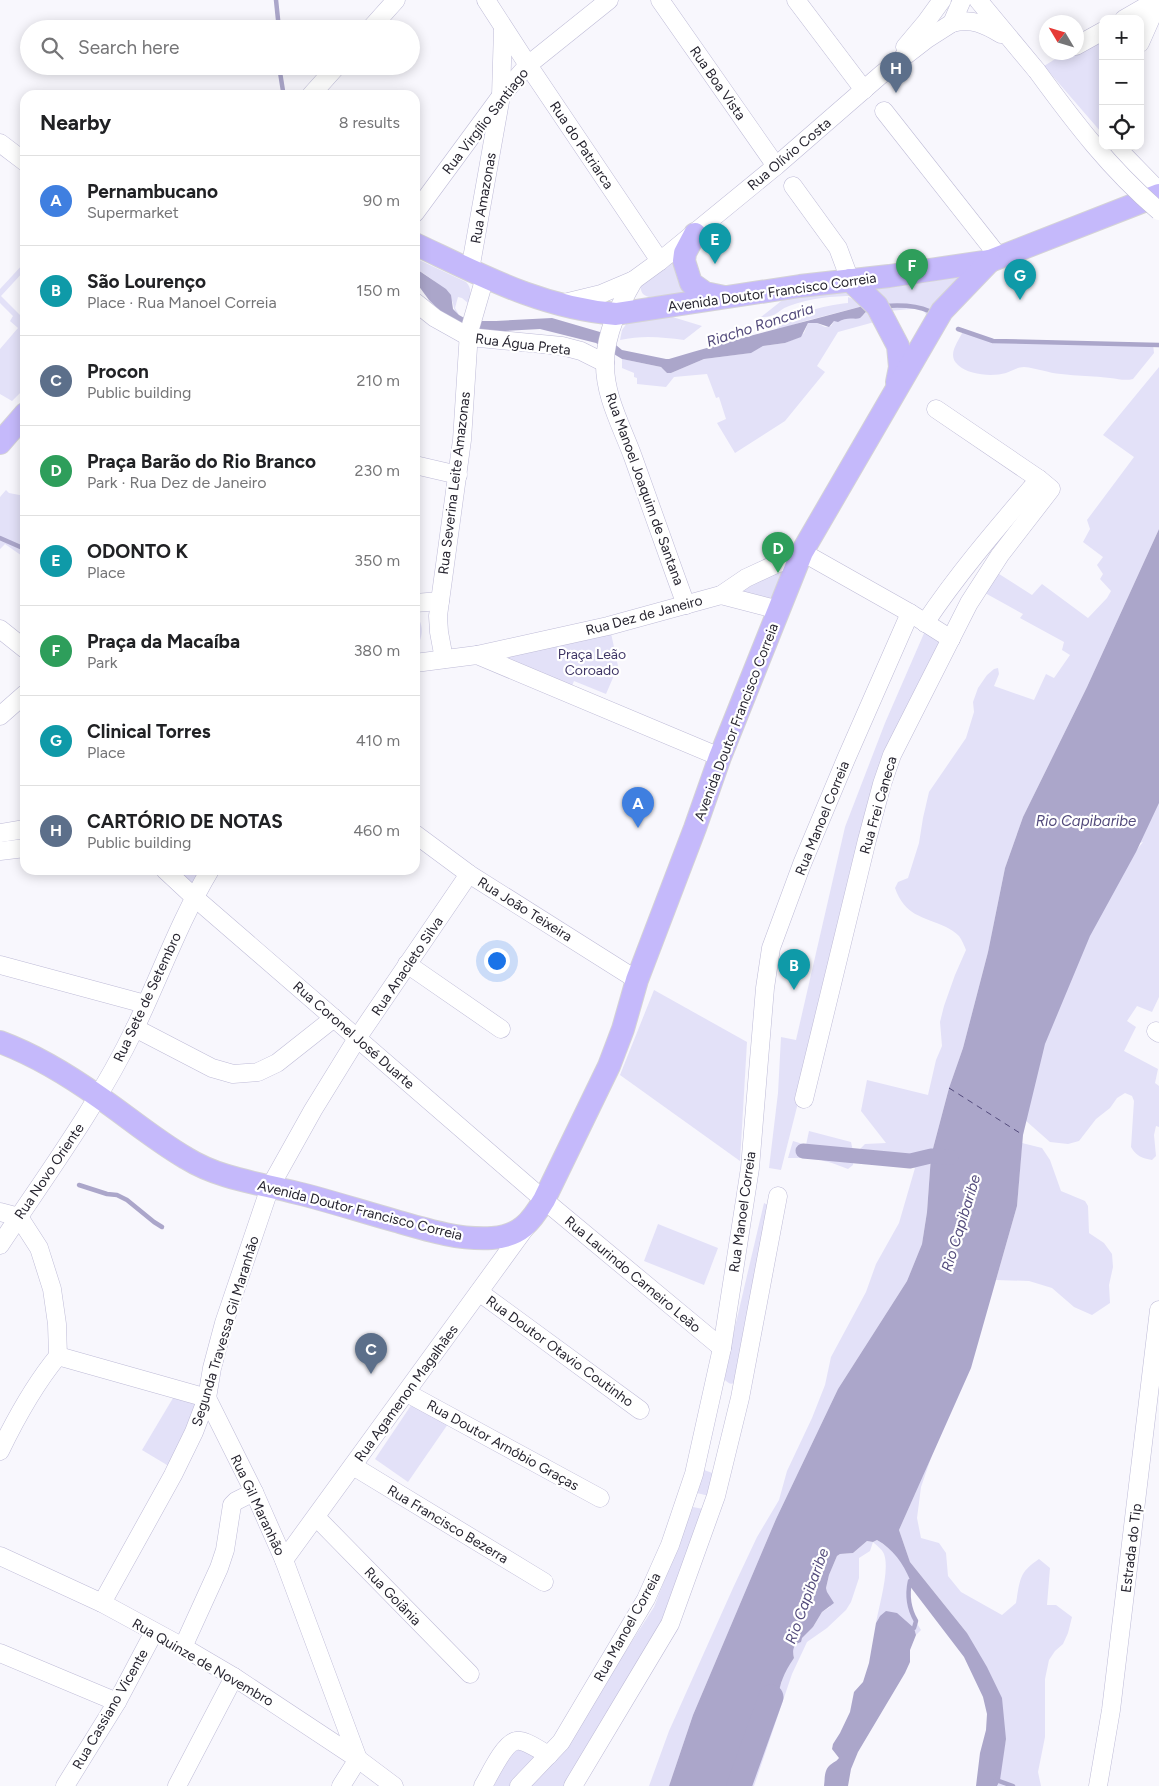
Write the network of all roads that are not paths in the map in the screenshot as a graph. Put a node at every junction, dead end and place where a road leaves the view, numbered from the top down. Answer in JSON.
{"nodes":[{"id":1,"x":396,"y":0,"type":"edge"},
{"id":2,"x":486,"y":0,"type":"edge"},
{"id":3,"x":609,"y":0,"type":"edge"},
{"id":4,"x":660,"y":0,"type":"edge"},
{"id":5,"x":796,"y":0,"type":"edge"},
{"id":6,"x":1158,"y":0,"type":"edge"},
{"id":7,"x":971,"y":2,"type":"edge"},
{"id":8,"x":939,"y":3,"type":"edge"},
{"id":9,"x":1131,"y":15,"type":"edge"},
{"id":10,"x":378,"y":20,"type":"edge"},
{"id":11,"x":952,"y":23,"type":"junction"},
{"id":12,"x":504,"y":28,"type":"junction"},
{"id":13,"x":1099,"y":33,"type":"edge"},
{"id":14,"x":1144,"y":34,"type":"edge"},
{"id":15,"x":1008,"y":38,"type":"junction"},
{"id":16,"x":1084,"y":42,"type":"edge"},
{"id":17,"x":528,"y":65,"type":"junction"},
{"id":18,"x":882,"y":73,"type":"junction"},
{"id":19,"x":329,"y":75,"type":"edge"},
{"id":20,"x":315,"y":90,"type":"edge"},
{"id":21,"x":864,"y":90,"type":"junction"},
{"id":22,"x":501,"y":96,"type":"junction"},
{"id":23,"x":884,"y":111,"type":"dead end"},
{"id":24,"x":0,"y":143,"type":"edge"},
{"id":25,"x":1119,"y":150,"type":"edge"},
{"id":26,"x":20,"y":158,"type":"edge"},
{"id":27,"x":776,"y":166,"type":"junction"},
{"id":28,"x":793,"y":186,"type":"dead end"},
{"id":29,"x":1159,"y":191,"type":"edge"},
{"id":30,"x":1159,"y":195,"type":"edge"},
{"id":31,"x":420,"y":206,"type":"edge"},
{"id":32,"x":1159,"y":211,"type":"edge"},
{"id":33,"x":694,"y":234,"type":"junction"},
{"id":34,"x":420,"y":246,"type":"edge"},
{"id":35,"x":994,"y":259,"type":"junction"},
{"id":36,"x":660,"y":261,"type":"junction"},
{"id":37,"x":477,"y":274,"type":"junction"},
{"id":38,"x":634,"y":280,"type":"junction"},
{"id":39,"x":850,"y":280,"type":"junction"},
{"id":40,"x":725,"y":298,"type":"junction"},
{"id":41,"x":558,"y":304,"type":"junction"},
{"id":42,"x":420,"y":306,"type":"edge"},
{"id":43,"x":613,"y":322,"type":"junction"},
{"id":44,"x":471,"y":328,"type":"junction"},
{"id":45,"x":606,"y":360,"type":"junction"},
{"id":46,"x":894,"y":393,"type":"junction"},
{"id":47,"x":936,"y":410,"type":"dead end"},
{"id":48,"x":20,"y":420,"type":"edge"},
{"id":49,"x":0,"y":443,"type":"edge"},
{"id":50,"x":420,"y":466,"type":"edge"},
{"id":51,"x":458,"y":475,"type":"junction"},
{"id":52,"x":1045,"y":484,"type":"junction"},
{"id":53,"x":802,"y":552,"type":"junction"},
{"id":54,"x":721,"y":595,"type":"junction"},
{"id":55,"x":440,"y":601,"type":"junction"},
{"id":56,"x":420,"y":603,"type":"edge"},
{"id":57,"x":686,"y":605,"type":"junction"},
{"id":58,"x":779,"y":610,"type":"junction"},
{"id":59,"x":910,"y":613,"type":"junction"},
{"id":60,"x":925,"y":623,"type":"junction"},
{"id":61,"x":0,"y":629,"type":"edge"},
{"id":62,"x":951,"y":639,"type":"junction"},
{"id":63,"x":20,"y":645,"type":"edge"},
{"id":64,"x":477,"y":655,"type":"junction"},
{"id":65,"x":444,"y":659,"type":"junction"},
{"id":66,"x":420,"y":662,"type":"edge"},
{"id":67,"x":20,"y":698,"type":"edge"},
{"id":68,"x":0,"y":716,"type":"edge"},
{"id":69,"x":720,"y":757,"type":"junction"},
{"id":70,"x":20,"y":830,"type":"edge"},
{"id":71,"x":0,"y":833,"type":"edge"},
{"id":72,"x":420,"y":838,"type":"edge"},
{"id":73,"x":20,"y":849,"type":"edge"},
{"id":74,"x":0,"y":851,"type":"edge"},
{"id":75,"x":469,"y":874,"type":"junction"},
{"id":76,"x":170,"y":875,"type":"edge"},
{"id":77,"x":207,"y":875,"type":"edge"},
{"id":78,"x":194,"y":897,"type":"junction"},
{"id":79,"x":407,"y":964,"type":"junction"},
{"id":80,"x":0,"y":965,"type":"edge"},
{"id":81,"x":637,"y":980,"type":"junction"},
{"id":82,"x":145,"y":1004,"type":"junction"},
{"id":83,"x":334,"y":1018,"type":"junction"},
{"id":84,"x":135,"y":1028,"type":"junction"},
{"id":85,"x":501,"y":1029,"type":"dead end"},
{"id":86,"x":358,"y":1037,"type":"junction"},
{"id":87,"x":0,"y":1042,"type":"edge"},
{"id":88,"x":99,"y":1097,"type":"junction"},
{"id":89,"x":804,"y":1098,"type":"dead end"},
{"id":90,"x":270,"y":1187,"type":"junction"},
{"id":91,"x":778,"y":1196,"type":"dead end"},
{"id":92,"x":544,"y":1200,"type":"junction"},
{"id":93,"x":0,"y":1212,"type":"edge"},
{"id":94,"x":19,"y":1217,"type":"junction"},
{"id":95,"x":526,"y":1226,"type":"junction"},
{"id":96,"x":0,"y":1245,"type":"edge"},
{"id":97,"x":479,"y":1292,"type":"junction"},
{"id":98,"x":1159,"y":1310,"type":"edge"},
{"id":99,"x":722,"y":1348,"type":"junction"},
{"id":100,"x":58,"y":1356,"type":"junction"},
{"id":101,"x":407,"y":1392,"type":"junction"},
{"id":102,"x":206,"y":1398,"type":"junction"},
{"id":103,"x":640,"y":1410,"type":"dead end"},
{"id":104,"x":0,"y":1451,"type":"edge"},
{"id":105,"x":352,"y":1466,"type":"junction"},
{"id":106,"x":254,"y":1492,"type":"junction"},
{"id":107,"x":600,"y":1498,"type":"dead end"},
{"id":108,"x":316,"y":1517,"type":"junction"},
{"id":109,"x":0,"y":1556,"type":"edge"},
{"id":110,"x":284,"y":1560,"type":"junction"},
{"id":111,"x":544,"y":1582,"type":"dead end"},
{"id":112,"x":102,"y":1603,"type":"junction"},
{"id":113,"x":154,"y":1632,"type":"junction"},
{"id":114,"x":183,"y":1647,"type":"junction"},
{"id":115,"x":0,"y":1653,"type":"edge"},
{"id":116,"x":470,"y":1674,"type":"dead end"},
{"id":117,"x":234,"y":1677,"type":"junction"},
{"id":118,"x":117,"y":1702,"type":"junction"},
{"id":119,"x":549,"y":1755,"type":"junction"},
{"id":120,"x":358,"y":1760,"type":"junction"},
{"id":121,"x":65,"y":1786,"type":"edge"},
{"id":122,"x":177,"y":1786,"type":"edge"},
{"id":123,"x":341,"y":1786,"type":"edge"},
{"id":124,"x":394,"y":1786,"type":"edge"},
{"id":125,"x":483,"y":1786,"type":"edge"},
{"id":126,"x":519,"y":1786,"type":"edge"},
{"id":127,"x":573,"y":1786,"type":"edge"},
{"id":128,"x":1098,"y":1786,"type":"edge"}],
"edges":[{"from":1,"to":10,"type":"street"},
{"from":2,"to":12,"type":"street","name":"Rua do Patriarca"},
{"from":3,"to":17,"type":"street","name":"Rua Virgílio Santiago"},
{"from":4,"to":27,"type":"street","name":"Rua Boa Vista"},
{"from":5,"to":21,"type":"street"},
{"from":6,"to":9,"type":"street"},
{"from":6,"to":14,"type":"street"},
{"from":7,"to":8,"type":"street","name":"Rua Olívio Costa"},
{"from":7,"to":11,"type":"street"},
{"from":7,"to":15,"type":"street"},
{"from":8,"to":18,"type":"street","name":"Rua Olívio Costa"},
{"from":11,"to":15,"type":"street"},
{"from":11,"to":18,"type":"street","name":"Rua Olívio Costa"},
{"from":12,"to":17,"type":"street","name":"Rua do Patriarca"},
{"from":12,"to":22,"type":"street"},
{"from":13,"to":16,"type":"street"},
{"from":15,"to":32,"type":"street","bridge":true},
{"from":17,"to":22,"type":"street","name":"Rua Virgílio Santiago"},
{"from":17,"to":36,"type":"street","name":"Rua do Patriarca"},
{"from":18,"to":21,"type":"street","name":"Rua Olívio Costa"},
{"from":19,"to":20,"type":"street"},
{"from":21,"to":27,"type":"street","name":"Rua Olívio Costa"},
{"from":22,"to":31,"type":"street","name":"Rua Virgílio Santiago"},
{"from":22,"to":37,"type":"street","name":"Rua Amazonas"},
{"from":23,"to":35,"type":"street"},
{"from":24,"to":26,"type":"street"},
{"from":25,"to":29,"type":"street"},
{"from":27,"to":33,"type":"street","name":"Rua Olívio Costa"},
{"from":28,"to":39,"type":"street"},
{"from":30,"to":35,"type":"main road"},
{"from":33,"to":36,"type":"street","name":"Rua Olívio Costa"},
{"from":33,"to":40,"type":"main road"},
{"from":34,"to":37,"type":"main road","name":"Avenida Doutor Francisco Correia"},
{"from":35,"to":39,"type":"main road","name":"Avenida Doutor Francisco Correia"},
{"from":35,"to":46,"type":"main road","name":"Avenida Doutor Francisco Correia"},
{"from":36,"to":38,"type":"street","name":"Rua Olívio Costa"},
{"from":37,"to":41,"type":"main road","name":"Avenida Doutor Francisco Correia"},
{"from":37,"to":44,"type":"street","name":"Rua Severina Leite Amazonas"},
{"from":38,"to":41,"type":"street"},
{"from":38,"to":43,"type":"street"},
{"from":39,"to":40,"type":"main road","name":"Avenida Doutor Francisco Correia"},
{"from":39,"to":46,"type":"main road"},
{"from":40,"to":43,"type":"main road","name":"Avenida Doutor Francisco Correia"},
{"from":41,"to":43,"type":"main road","name":"Avenida Doutor Francisco Correia"},
{"from":42,"to":44,"type":"street"},
{"from":43,"to":45,"type":"street","name":"Rua Manoel Joaquim de Santana"},
{"from":44,"to":45,"type":"street","name":"Rua Água Preta"},
{"from":44,"to":51,"type":"street","name":"Rua Severina Leite Amazonas"},
{"from":45,"to":57,"type":"street","name":"Rua Manoel Joaquim de Santana"},
{"from":46,"to":53,"type":"main road","name":"Avenida Doutor Francisco Correia"},
{"from":47,"to":52,"type":"street"},
{"from":48,"to":49,"type":"main road"},
{"from":50,"to":51,"type":"street"},
{"from":51,"to":55,"type":"street","name":"Rua Severina Leite Amazonas"},
{"from":52,"to":60,"type":"street"},
{"from":52,"to":62,"type":"street","name":"Rua Frei Caneca"},
{"from":53,"to":54,"type":"street","name":"Rua Dez de Janeiro"},
{"from":53,"to":58,"type":"main road","name":"Avenida Doutor Francisco Correia"},
{"from":53,"to":59,"type":"street"},
{"from":54,"to":57,"type":"street","name":"Rua Dez de Janeiro"},
{"from":54,"to":58,"type":"street"},
{"from":55,"to":56,"type":"street"},
{"from":55,"to":65,"type":"street","name":"Rua Severina Leite Amazonas"},
{"from":57,"to":64,"type":"street","name":"Rua Dez de Janeiro"},
{"from":58,"to":69,"type":"main road","name":"Avenida Doutor Francisco Correia"},
{"from":59,"to":60,"type":"street"},
{"from":59,"to":99,"type":"street","name":"Rua Manoel Correia"},
{"from":60,"to":62,"type":"street"},
{"from":61,"to":63,"type":"street"},
{"from":62,"to":89,"type":"street","name":"Rua Frei Caneca"},
{"from":64,"to":65,"type":"street","name":"Rua Dez de Janeiro"},
{"from":64,"to":69,"type":"street"},
{"from":65,"to":66,"type":"street","name":"Rua Dez de Janeiro"},
{"from":67,"to":68,"type":"street"},
{"from":69,"to":81,"type":"main road","name":"Avenida Doutor Francisco Correia"},
{"from":70,"to":71,"type":"street"},
{"from":72,"to":75,"type":"street","name":"Rua João Teixeira"},
{"from":73,"to":74,"type":"street"},
{"from":75,"to":79,"type":"street","name":"Rua Anacleto Silva"},
{"from":75,"to":81,"type":"street","name":"Rua João Teixeira"},
{"from":76,"to":78,"type":"street","name":"Rua Coronel José Duarte"},
{"from":77,"to":78,"type":"street","name":"Rua Sete de Setembro"},
{"from":78,"to":82,"type":"street","name":"Rua Sete de Setembro"},
{"from":78,"to":83,"type":"street","name":"Rua Coronel José Duarte"},
{"from":79,"to":85,"type":"street"},
{"from":79,"to":86,"type":"street","name":"Rua Anacleto Silva"},
{"from":80,"to":82,"type":"street"},
{"from":81,"to":92,"type":"main road","name":"Avenida Doutor Francisco Correia"},
{"from":82,"to":84,"type":"street","name":"Rua Sete de Setembro"},
{"from":83,"to":84,"type":"street"},
{"from":83,"to":86,"type":"street","name":"Rua Coronel José Duarte"},
{"from":84,"to":88,"type":"street","name":"Rua Sete de Setembro"},
{"from":86,"to":90,"type":"street","name":"Rua Anacleto Silva"},
{"from":86,"to":92,"type":"street","name":"Rua Coronel José Duarte"},
{"from":87,"to":88,"type":"main road","name":"Avenida Doutor Francisco Correia"},
{"from":88,"to":90,"type":"main road","name":"Avenida Doutor Francisco Correia"},
{"from":88,"to":94,"type":"street","name":"Rua Novo Oriente"},
{"from":90,"to":95,"type":"main road","name":"Avenida Doutor Francisco Correia"},
{"from":90,"to":102,"type":"street","name":"Segunda Travessa Gil Maranhão"},
{"from":91,"to":127,"type":"street"},
{"from":92,"to":95,"type":"main road","name":"Avenida Doutor Francisco Correia"},
{"from":92,"to":99,"type":"street","name":"Rua Laurindo Carneiro Leão"},
{"from":93,"to":94,"type":"street"},
{"from":94,"to":96,"type":"street","name":"Rua Novo Oriente"},
{"from":94,"to":100,"type":"street"},
{"from":95,"to":97,"type":"street","name":"Rua Agamenon Magalhães"},
{"from":97,"to":101,"type":"street","name":"Rua Agamenon Magalhães"},
{"from":97,"to":103,"type":"street","name":"Rua Doutor Otavio Coutinho"},
{"from":98,"to":128,"type":"street","name":"Estrada do Tip"},
{"from":99,"to":119,"type":"street","name":"Rua Manoel Correia"},
{"from":100,"to":102,"type":"street"},
{"from":100,"to":104,"type":"street"},
{"from":101,"to":105,"type":"street","name":"Rua Agamenon Magalhães"},
{"from":101,"to":107,"type":"street","name":"Rua Doutor Arnóbio Graças"},
{"from":102,"to":106,"type":"street","name":"Rua Gil Maranhão"},
{"from":102,"to":112,"type":"street","name":"Segunda Travessa Gil Maranhão"},
{"from":105,"to":108,"type":"street","name":"Rua Agamenon Magalhães"},
{"from":105,"to":111,"type":"street","name":"Rua Francisco Bezerra"},
{"from":106,"to":110,"type":"street","name":"Rua Gil Maranhão"},
{"from":106,"to":114,"type":"street"},
{"from":108,"to":110,"type":"street","name":"Rua Agamenon Magalhães"},
{"from":108,"to":116,"type":"street","name":"Rua Goiânia"},
{"from":109,"to":112,"type":"street","name":"Rua Quinze de Novembro"},
{"from":110,"to":120,"type":"street","name":"Rua Gil Maranhão"},
{"from":112,"to":113,"type":"street","name":"Rua Quinze de Novembro"},
{"from":113,"to":114,"type":"street","name":"Rua Quinze de Novembro"},
{"from":113,"to":118,"type":"street","name":"Rua Cassiano Vicente"},
{"from":114,"to":117,"type":"street","name":"Rua Quinze de Novembro"},
{"from":115,"to":118,"type":"street"},
{"from":117,"to":120,"type":"street","name":"Rua Quinze de Novembro"},
{"from":117,"to":122,"type":"street"},
{"from":118,"to":121,"type":"street","name":"Rua Cassiano Vicente"},
{"from":119,"to":125,"type":"street"},
{"from":119,"to":126,"type":"street","name":"Rua Manoel Correia"},
{"from":120,"to":123,"type":"street"},
{"from":120,"to":124,"type":"street","name":"Rua Quinze de Novembro"}]}
